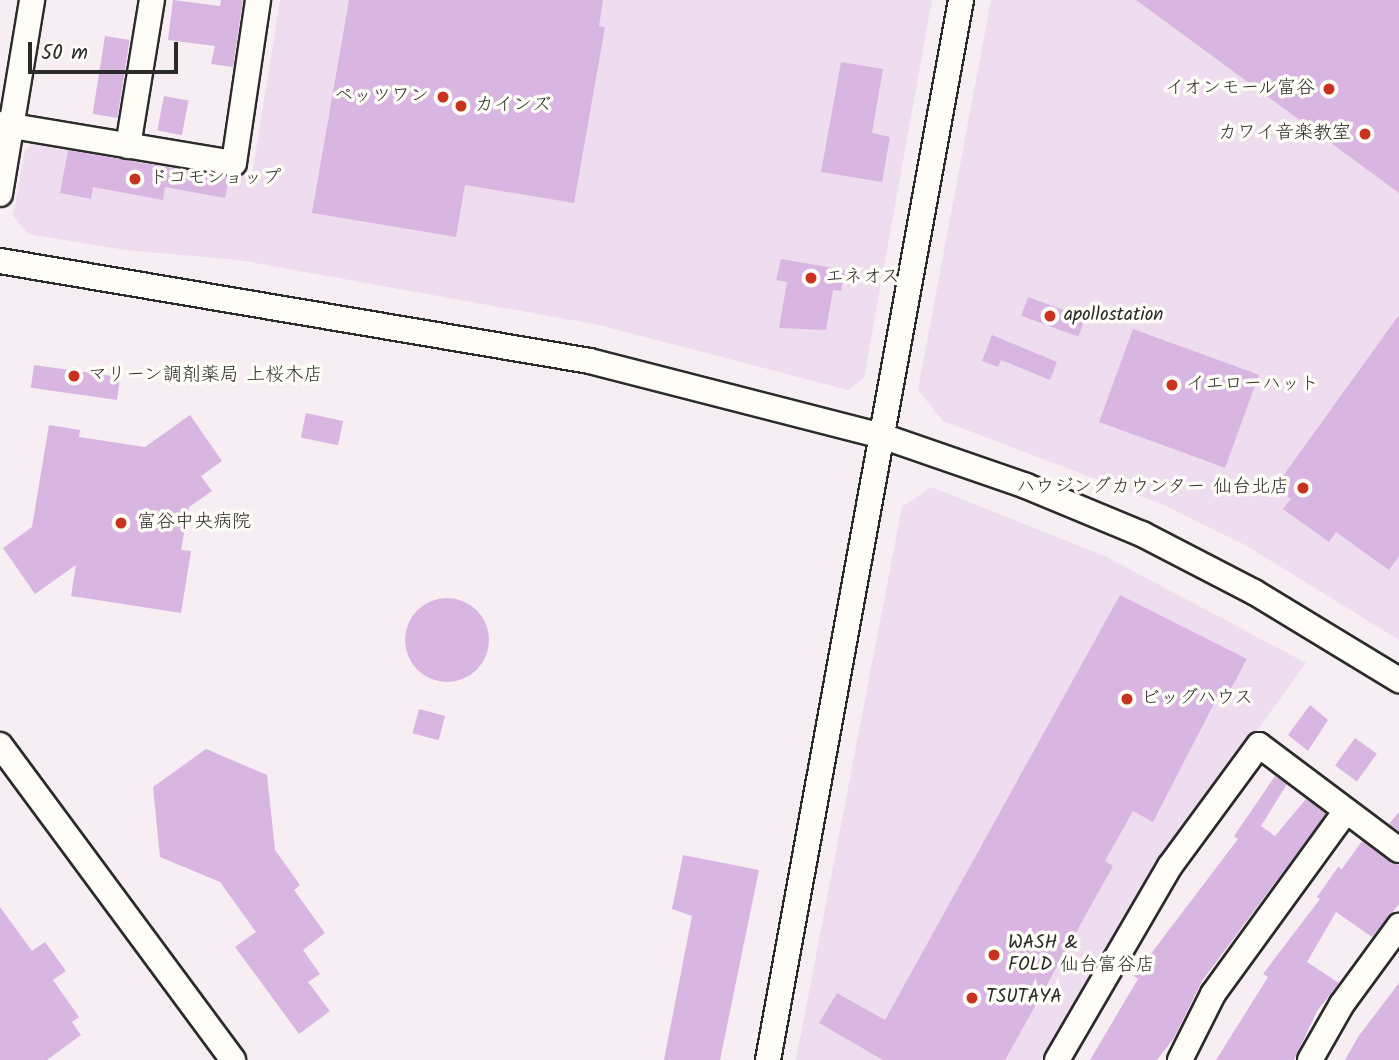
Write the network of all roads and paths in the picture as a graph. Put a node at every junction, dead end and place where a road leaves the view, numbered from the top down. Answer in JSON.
{"nodes":[{"id":1,"x":32,"y":0,"type":"edge"},
{"id":2,"x":152,"y":0,"type":"edge"},
{"id":3,"x":258,"y":0,"type":"edge"},
{"id":4,"x":961,"y":0,"type":"edge"},
{"id":5,"x":6,"y":125,"type":"edge"},
{"id":6,"x":128,"y":146,"type":"junction"},
{"id":7,"x":0,"y":194,"type":"edge"},
{"id":8,"x":0,"y":261,"type":"edge"},
{"id":9,"x":882,"y":436,"type":"junction"},
{"id":10,"x":1399,"y":680,"type":"edge"},
{"id":11,"x":0,"y":745,"type":"edge"},
{"id":12,"x":1346,"y":811,"type":"junction"},
{"id":13,"x":1399,"y":850,"type":"edge"},
{"id":14,"x":1399,"y":926,"type":"edge"},
{"id":15,"x":233,"y":1060,"type":"edge"},
{"id":16,"x":768,"y":1060,"type":"edge"},
{"id":17,"x":1057,"y":1060,"type":"edge"},
{"id":18,"x":1180,"y":1060,"type":"edge"},
{"id":19,"x":1310,"y":1060,"type":"edge"}],
"edges":[{"from":1,"to":5,"type":"street"},
{"from":2,"to":6,"type":"street"},
{"from":3,"to":6,"type":"street"},
{"from":4,"to":9,"type":"street"},
{"from":5,"to":6,"type":"street"},
{"from":5,"to":7,"type":"street"},
{"from":8,"to":9,"type":"street"},
{"from":9,"to":10,"type":"street"},
{"from":9,"to":16,"type":"street"},
{"from":11,"to":15,"type":"street"},
{"from":12,"to":13,"type":"street"},
{"from":12,"to":17,"type":"street"},
{"from":12,"to":18,"type":"street"},
{"from":14,"to":19,"type":"street"}]}
